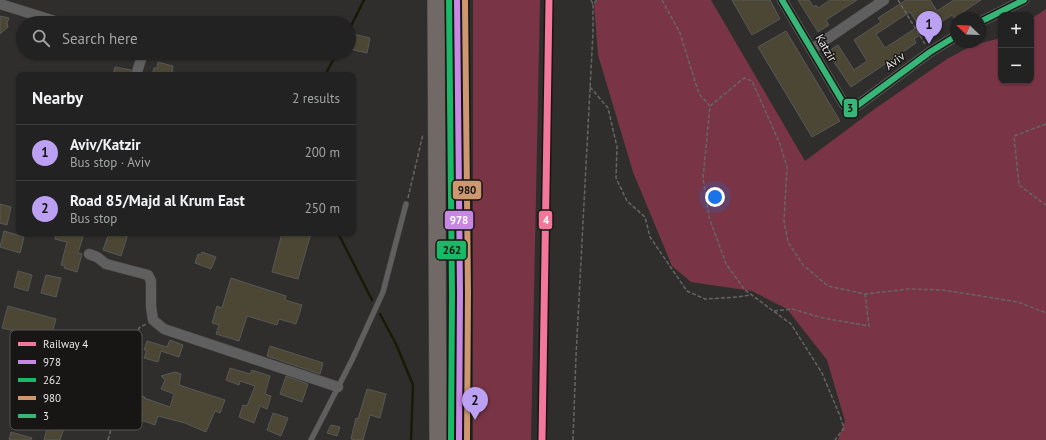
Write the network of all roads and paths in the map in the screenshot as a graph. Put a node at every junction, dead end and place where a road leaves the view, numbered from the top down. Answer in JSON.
{"nodes":[{"id":1,"x":436,"y":0,"type":"edge"},
{"id":2,"x":457,"y":0,"type":"edge"},
{"id":3,"x":591,"y":0,"type":"edge"},
{"id":4,"x":597,"y":0,"type":"edge"},
{"id":5,"x":662,"y":0,"type":"edge"},
{"id":6,"x":782,"y":0,"type":"edge"},
{"id":7,"x":884,"y":0,"type":"edge"},
{"id":8,"x":898,"y":0,"type":"edge"},
{"id":9,"x":1024,"y":0,"type":"edge"},
{"id":10,"x":0,"y":4,"type":"edge"},
{"id":11,"x":593,"y":4,"type":"junction"},
{"id":12,"x":39,"y":16,"type":"edge"},
{"id":13,"x":986,"y":19,"type":"edge"},
{"id":14,"x":950,"y":40,"type":"edge"},
{"id":15,"x":927,"y":47,"type":"dead end"},
{"id":16,"x":812,"y":49,"type":"junction"},
{"id":17,"x":141,"y":60,"type":"edge"},
{"id":18,"x":137,"y":72,"type":"edge"},
{"id":19,"x":590,"y":87,"type":"junction"},
{"id":20,"x":710,"y":106,"type":"junction"},
{"id":21,"x":850,"y":108,"type":"joint"},
{"id":22,"x":1046,"y":124,"type":"edge"},
{"id":23,"x":423,"y":132,"type":"dead end"},
{"id":24,"x":406,"y":204,"type":"joint"},
{"id":25,"x":1046,"y":205,"type":"edge"},
{"id":26,"x":89,"y":254,"type":"dead end"},
{"id":27,"x":865,"y":294,"type":"junction"},
{"id":28,"x":750,"y":295,"type":"junction"},
{"id":29,"x":773,"y":311,"type":"junction"},
{"id":30,"x":1046,"y":313,"type":"edge"},
{"id":31,"x":153,"y":320,"type":"junction"},
{"id":32,"x":138,"y":330,"type":"edge"},
{"id":33,"x":338,"y":387,"type":"junction"},
{"id":34,"x":111,"y":430,"type":"edge"},
{"id":35,"x":108,"y":440,"type":"edge"},
{"id":36,"x":311,"y":440,"type":"edge"},
{"id":37,"x":438,"y":440,"type":"edge"},
{"id":38,"x":459,"y":440,"type":"edge"},
{"id":39,"x":573,"y":440,"type":"edge"},
{"id":40,"x":834,"y":440,"type":"edge"}],
"edges":[{"from":1,"to":37,"type":"highway"},
{"from":2,"to":38,"type":"highway"},
{"from":3,"to":11,"type":"path"},
{"from":4,"to":11,"type":"path"},
{"from":5,"to":20,"type":"path"},
{"from":6,"to":16,"type":"street","name":"Katzir"},
{"from":7,"to":16,"type":"street"},
{"from":8,"to":15,"type":"path"},
{"from":9,"to":13,"type":"street"},
{"from":10,"to":12,"type":"street"},
{"from":11,"to":19,"type":"path"},
{"from":14,"to":21,"type":"street","name":"Aviv"},
{"from":16,"to":21,"type":"street","name":"Katzir"},
{"from":17,"to":18,"type":"street"},
{"from":19,"to":28,"type":"path"},
{"from":19,"to":39,"type":"path"},
{"from":20,"to":27,"type":"path"},
{"from":20,"to":28,"type":"path"},
{"from":22,"to":25,"type":"path"},
{"from":23,"to":24,"type":"path"},
{"from":24,"to":33,"type":"lane"},
{"from":26,"to":31,"type":"street"},
{"from":27,"to":29,"type":"path"},
{"from":27,"to":30,"type":"path"},
{"from":28,"to":29,"type":"path"},
{"from":29,"to":40,"type":"path"},
{"from":31,"to":32,"type":"path"},
{"from":31,"to":33,"type":"street"},
{"from":33,"to":36,"type":"lane"},
{"from":34,"to":35,"type":"path"}]}
